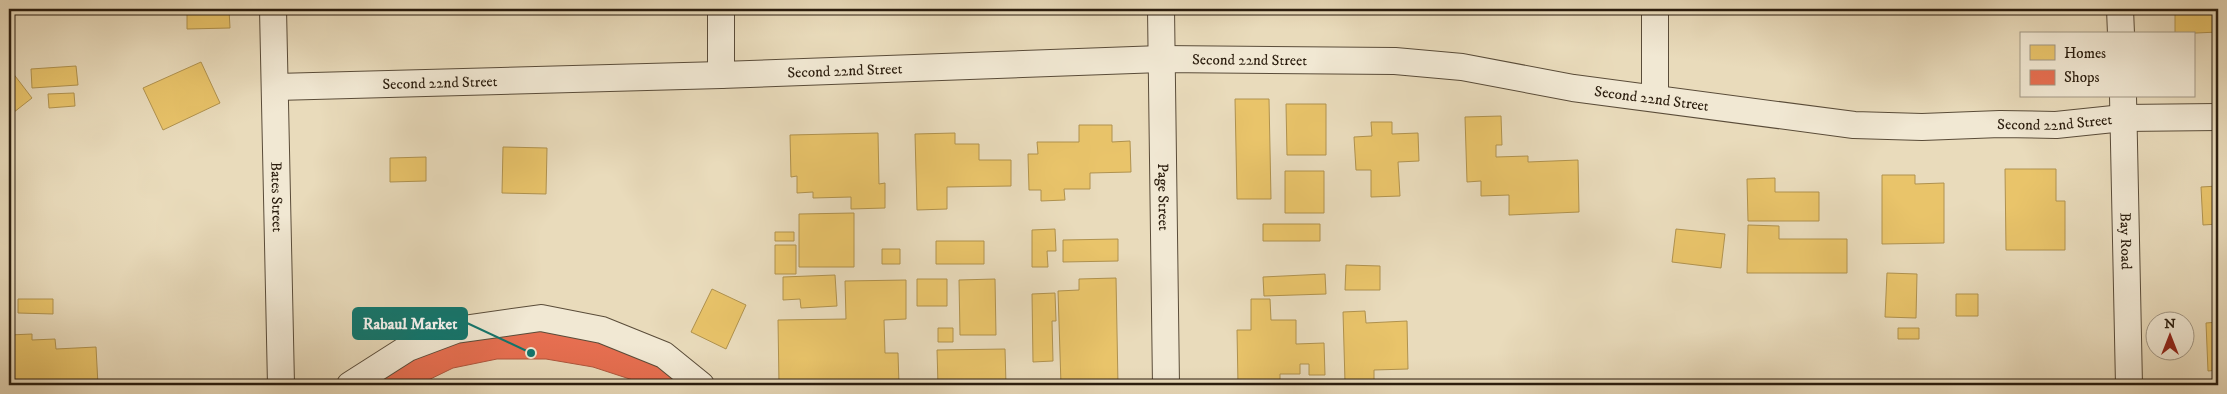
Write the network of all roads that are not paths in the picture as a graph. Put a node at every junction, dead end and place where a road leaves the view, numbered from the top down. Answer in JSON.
{"nodes":[{"id":1,"x":273,"y":9,"type":"edge"},
{"id":2,"x":721,"y":9,"type":"edge"},
{"id":3,"x":1161,"y":9,"type":"edge"},
{"id":4,"x":1655,"y":9,"type":"edge"},
{"id":5,"x":2120,"y":9,"type":"edge"},
{"id":6,"x":2120,"y":32,"type":"edge"},
{"id":7,"x":1161,"y":60,"type":"junction"},
{"id":8,"x":721,"y":75,"type":"junction"},
{"id":9,"x":276,"y":87,"type":"junction"},
{"id":10,"x":1656,"y":98,"type":"junction"},
{"id":11,"x":2123,"y":107,"type":"edge"},
{"id":12,"x":2218,"y":117,"type":"edge"},
{"id":13,"x":281,"y":385,"type":"edge"},
{"id":14,"x":350,"y":385,"type":"edge"},
{"id":15,"x":700,"y":385,"type":"edge"},
{"id":16,"x":1166,"y":385,"type":"edge"},
{"id":17,"x":2129,"y":385,"type":"edge"}],
"edges":[{"from":1,"to":9,"type":"street","name":"Bates Street"},
{"from":2,"to":8,"type":"street"},
{"from":3,"to":7,"type":"street","name":"Page Street"},
{"from":4,"to":10,"type":"street"},
{"from":5,"to":6,"type":"street"},
{"from":7,"to":8,"type":"street","name":"Second 22nd Street"},
{"from":7,"to":10,"type":"street","name":"Second 22nd Street"},
{"from":7,"to":16,"type":"street","name":"Page Street"},
{"from":8,"to":9,"type":"street","name":"Second 22nd Street"},
{"from":9,"to":13,"type":"street","name":"Bates Street"},
{"from":10,"to":11,"type":"street","name":"Second 22nd Street"},
{"from":11,"to":12,"type":"street","name":"Second 22nd Street"},
{"from":11,"to":17,"type":"street","name":"Bay Road"},
{"from":14,"to":15,"type":"street"}]}
